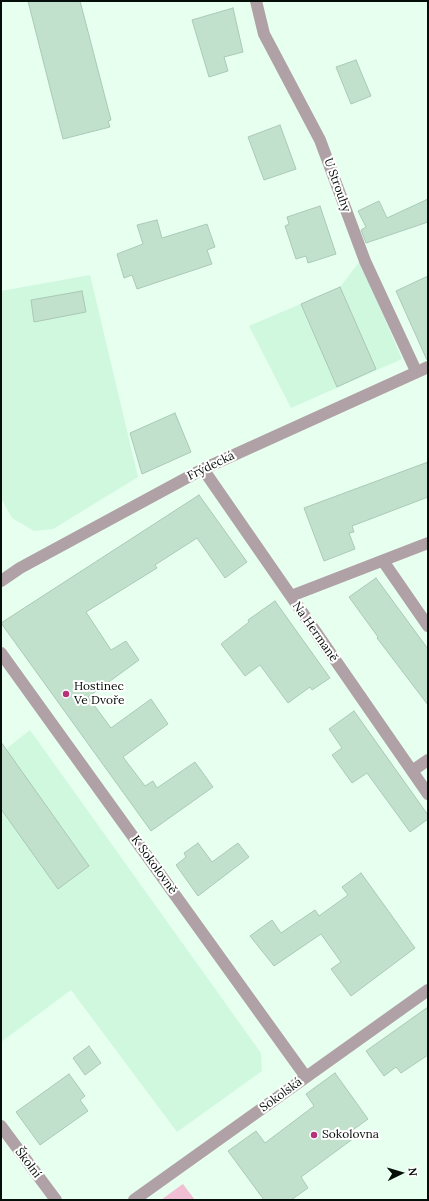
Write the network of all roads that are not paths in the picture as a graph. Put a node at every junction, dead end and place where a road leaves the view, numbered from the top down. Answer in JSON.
{"nodes":[{"id":1,"x":256,"y":1,"type":"edge"},
{"id":2,"x":428,"y":367,"type":"edge"},
{"id":3,"x":416,"y":371,"type":"junction"},
{"id":4,"x":203,"y":469,"type":"junction"},
{"id":5,"x":428,"y":543,"type":"edge"},
{"id":6,"x":383,"y":561,"type":"junction"},
{"id":7,"x":1,"y":580,"type":"edge"},
{"id":8,"x":291,"y":596,"type":"junction"},
{"id":9,"x":428,"y":626,"type":"edge"},
{"id":10,"x":1,"y":652,"type":"edge"},
{"id":11,"x":428,"y":760,"type":"edge"},
{"id":12,"x":412,"y":772,"type":"junction"},
{"id":13,"x":428,"y":794,"type":"edge"},
{"id":14,"x":428,"y":990,"type":"edge"},
{"id":15,"x":306,"y":1077,"type":"junction"},
{"id":16,"x":1,"y":1126,"type":"edge"},
{"id":17,"x":56,"y":1200,"type":"edge"},
{"id":18,"x":134,"y":1200,"type":"edge"}],
"edges":[{"from":1,"to":3,"type":"street","name":"U Strouhy"},
{"from":2,"to":3,"type":"street","name":"Frýdecká"},
{"from":3,"to":4,"type":"street","name":"Frýdecká"},
{"from":4,"to":7,"type":"street","name":"Frýdecká"},
{"from":4,"to":8,"type":"street","name":"Na Hermaně"},
{"from":5,"to":6,"type":"street"},
{"from":6,"to":8,"type":"street"},
{"from":6,"to":9,"type":"street"},
{"from":8,"to":12,"type":"street","name":"Na Hermaně"},
{"from":10,"to":15,"type":"street","name":"K Sokolovně"},
{"from":11,"to":12,"type":"street"},
{"from":12,"to":13,"type":"street","name":"Na Hermaně"},
{"from":14,"to":15,"type":"street","name":"Sokolská"},
{"from":15,"to":18,"type":"street","name":"Sokolská"},
{"from":16,"to":17,"type":"street","name":"Školní"}]}
